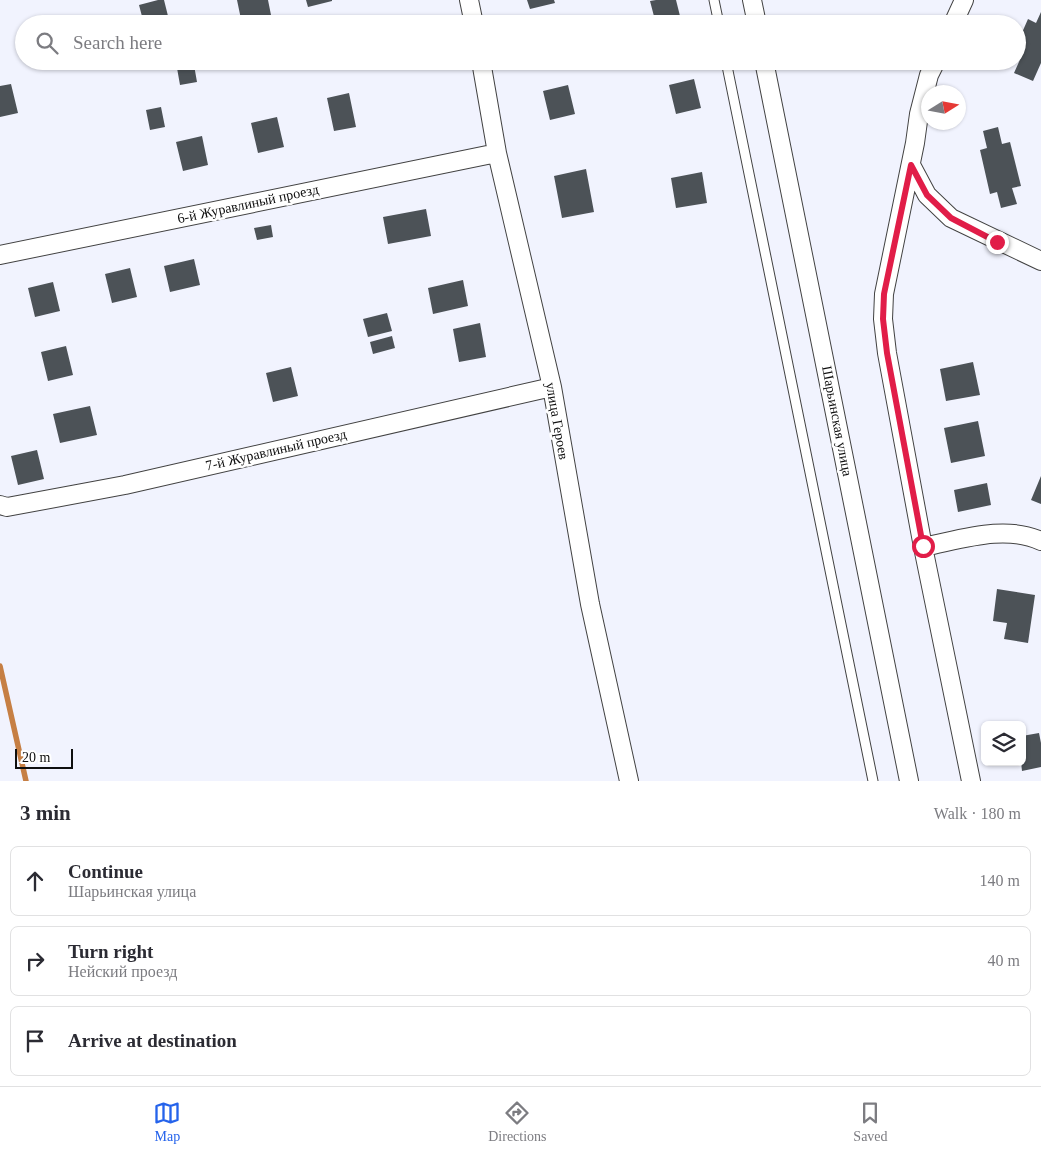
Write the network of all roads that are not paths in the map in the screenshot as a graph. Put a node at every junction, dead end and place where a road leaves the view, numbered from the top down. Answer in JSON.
{"nodes":[{"id":1,"x":470,"y":0,"type":"edge"},
{"id":2,"x":714,"y":0,"type":"edge"},
{"id":3,"x":752,"y":0,"type":"edge"},
{"id":4,"x":964,"y":0,"type":"edge"},
{"id":5,"x":472,"y":15,"type":"edge"},
{"id":6,"x":717,"y":15,"type":"edge"},
{"id":7,"x":754,"y":15,"type":"edge"},
{"id":8,"x":957,"y":15,"type":"edge"},
{"id":9,"x":482,"y":70,"type":"edge"},
{"id":10,"x":728,"y":70,"type":"edge"},
{"id":11,"x":766,"y":70,"type":"edge"},
{"id":12,"x":932,"y":70,"type":"edge"},
{"id":13,"x":497,"y":153,"type":"junction"},
{"id":14,"x":911,"y":165,"type":"junction"},
{"id":15,"x":0,"y":256,"type":"edge"},
{"id":16,"x":1041,"y":261,"type":"edge"},
{"id":17,"x":552,"y":387,"type":"junction"},
{"id":18,"x":0,"y":505,"type":"edge"},
{"id":19,"x":1041,"y":541,"type":"edge"},
{"id":20,"x":923,"y":546,"type":"junction"},
{"id":21,"x":630,"y":781,"type":"edge"},
{"id":22,"x":873,"y":781,"type":"edge"},
{"id":23,"x":909,"y":781,"type":"edge"},
{"id":24,"x":971,"y":781,"type":"edge"}],
"edges":[{"from":1,"to":5,"type":"street"},
{"from":2,"to":6,"type":"lane"},
{"from":3,"to":7,"type":"street"},
{"from":4,"to":8,"type":"street"},
{"from":9,"to":13,"type":"street","name":"улица Героев"},
{"from":10,"to":22,"type":"lane"},
{"from":11,"to":23,"type":"street","name":"Шарьинская улица"},
{"from":12,"to":14,"type":"street"},
{"from":13,"to":15,"type":"street","name":"6-й Журавлиный проезд"},
{"from":13,"to":17,"type":"street","name":"улица Героев"},
{"from":14,"to":16,"type":"street"},
{"from":14,"to":20,"type":"street"},
{"from":17,"to":18,"type":"street","name":"7-й Журавлиный проезд"},
{"from":17,"to":21,"type":"street","name":"улица Героев"},
{"from":19,"to":20,"type":"street"},
{"from":20,"to":24,"type":"street"}]}
